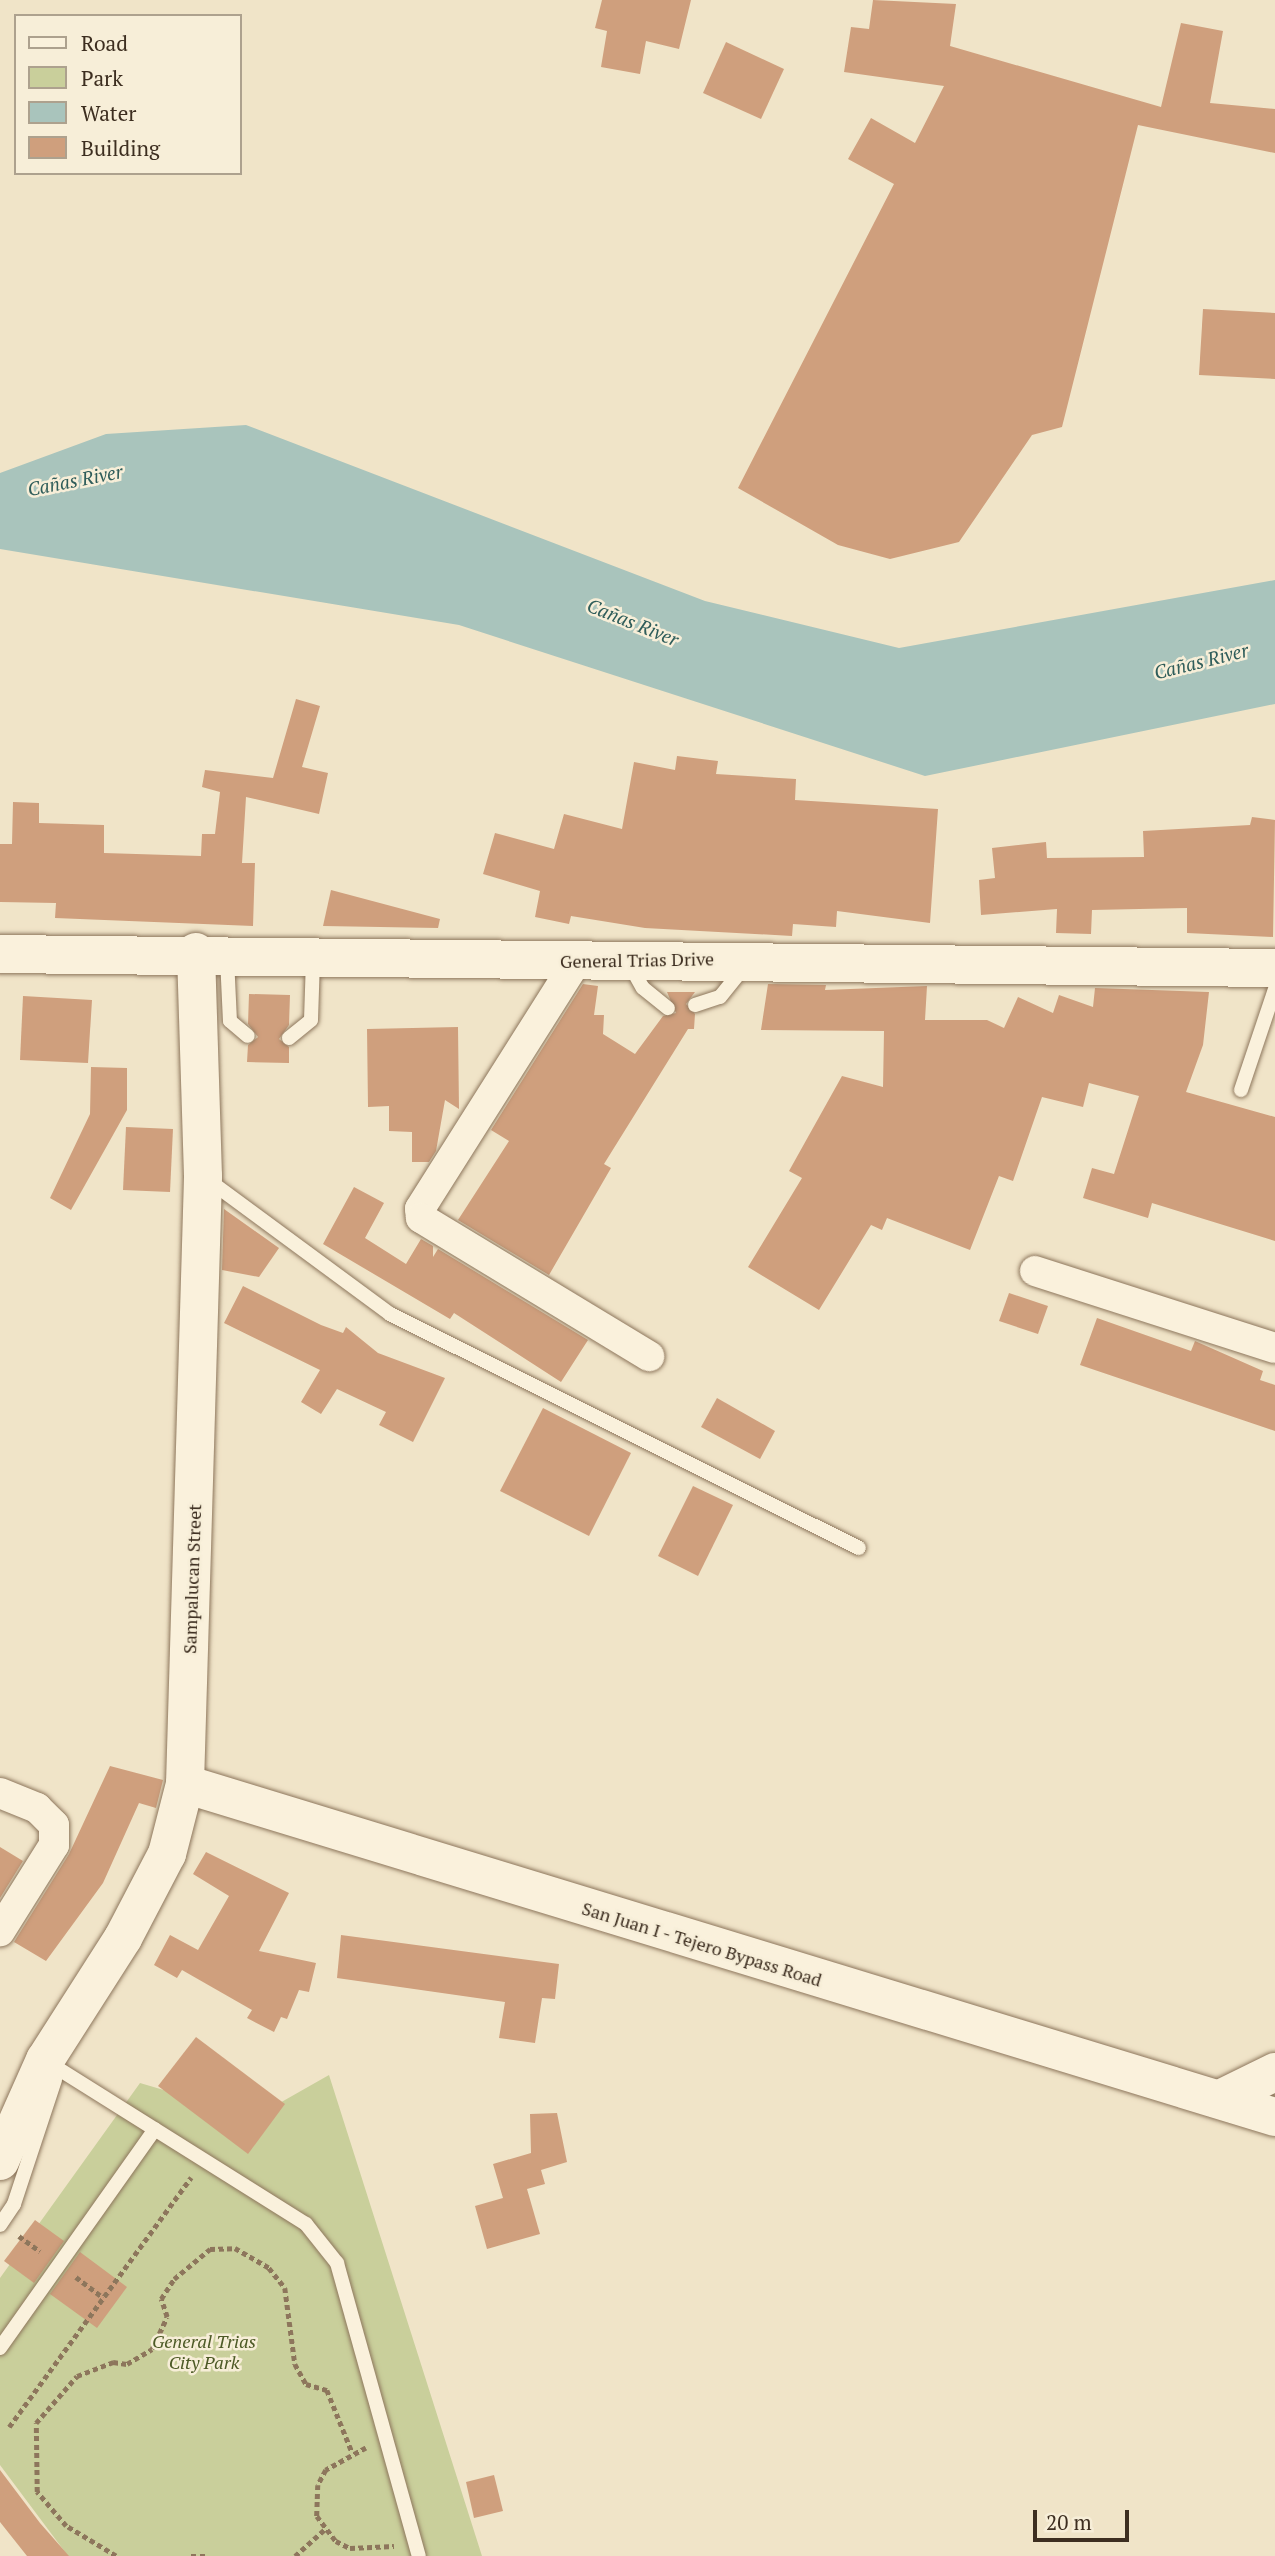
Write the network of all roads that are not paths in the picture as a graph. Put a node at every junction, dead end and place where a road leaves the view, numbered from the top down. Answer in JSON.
{"nodes":[{"id":1,"x":211,"y":953,"type":"junction"},
{"id":2,"x":0,"y":954,"type":"edge"},
{"id":3,"x":313,"y":954,"type":"junction"},
{"id":4,"x":625,"y":958,"type":"junction"},
{"id":5,"x":749,"y":959,"type":"junction"},
{"id":6,"x":576,"y":962,"type":"junction"},
{"id":7,"x":1275,"y":968,"type":"edge"},
{"id":8,"x":1275,"y":989,"type":"edge"},
{"id":9,"x":695,"y":1005,"type":"dead end"},
{"id":10,"x":668,"y":1008,"type":"dead end"},
{"id":11,"x":1270,"y":1021,"type":"edge"},
{"id":12,"x":214,"y":1023,"type":"junction"},
{"id":13,"x":248,"y":1036,"type":"dead end"},
{"id":14,"x":289,"y":1038,"type":"dead end"},
{"id":15,"x":1241,"y":1090,"type":"dead end"},
{"id":16,"x":203,"y":1176,"type":"junction"},
{"id":17,"x":1035,"y":1270,"type":"dead end"},
{"id":18,"x":1275,"y":1348,"type":"edge"},
{"id":19,"x":649,"y":1356,"type":"dead end"},
{"id":20,"x":859,"y":1548,"type":"dead end"},
{"id":21,"x":185,"y":1784,"type":"junction"},
{"id":22,"x":0,"y":1793,"type":"edge"},
{"id":23,"x":0,"y":1931,"type":"edge"},
{"id":24,"x":52,"y":2065,"type":"junction"},
{"id":25,"x":1275,"y":2072,"type":"edge"},
{"id":26,"x":1222,"y":2098,"type":"junction"},
{"id":27,"x":1275,"y":2117,"type":"edge"},
{"id":28,"x":155,"y":2129,"type":"junction"},
{"id":29,"x":0,"y":2161,"type":"edge"},
{"id":30,"x":0,"y":2225,"type":"edge"},
{"id":31,"x":0,"y":2348,"type":"edge"},
{"id":32,"x":419,"y":2556,"type":"edge"}],
"edges":[{"from":1,"to":2,"type":"street","name":"General Trias Drive"},
{"from":1,"to":3,"type":"street","name":"General Trias Drive"},
{"from":1,"to":12,"type":"street","name":"Sampalucan Street"},
{"from":3,"to":6,"type":"street","name":"General Trias Drive"},
{"from":3,"to":14,"type":"lane"},
{"from":4,"to":5,"type":"street","name":"General Trias Drive"},
{"from":4,"to":6,"type":"street","name":"General Trias Drive"},
{"from":4,"to":10,"type":"lane"},
{"from":5,"to":7,"type":"street","name":"General Trias Drive"},
{"from":5,"to":9,"type":"lane"},
{"from":6,"to":19,"type":"street"},
{"from":8,"to":11,"type":"lane"},
{"from":11,"to":15,"type":"lane"},
{"from":12,"to":13,"type":"lane"},
{"from":12,"to":16,"type":"street","name":"Sampalucan Street"},
{"from":16,"to":20,"type":"lane"},
{"from":16,"to":21,"type":"street","name":"Sampalucan Street"},
{"from":17,"to":18,"type":"street"},
{"from":21,"to":24,"type":"street","name":"Sampalucan Street"},
{"from":21,"to":26,"type":"street","name":"San Juan I - Tejero Bypass Road"},
{"from":22,"to":23,"type":"street"},
{"from":24,"to":28,"type":"lane"},
{"from":24,"to":29,"type":"street","name":"Sampalucan Street"},
{"from":24,"to":30,"type":"lane"},
{"from":25,"to":26,"type":"street"},
{"from":26,"to":27,"type":"street","name":"San Juan I - Tejero Bypass Road"},
{"from":28,"to":31,"type":"lane"},
{"from":28,"to":32,"type":"lane"}]}
